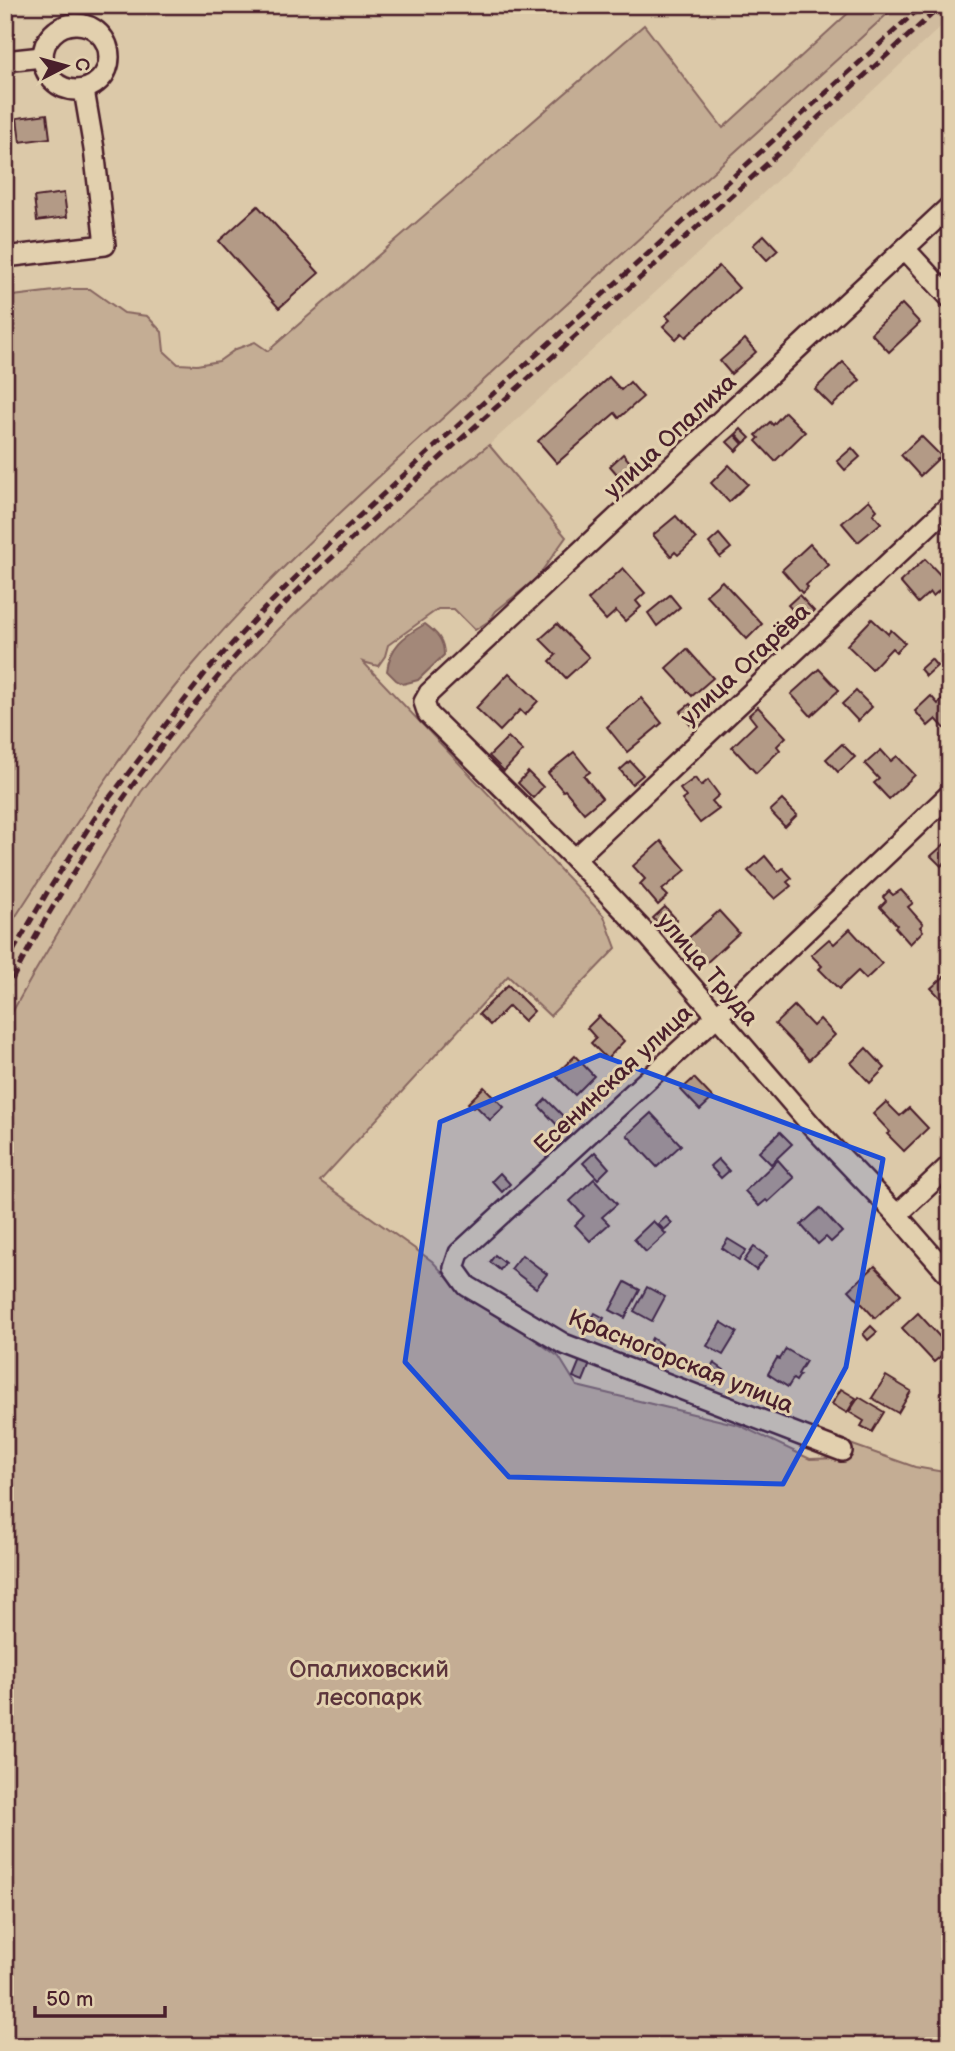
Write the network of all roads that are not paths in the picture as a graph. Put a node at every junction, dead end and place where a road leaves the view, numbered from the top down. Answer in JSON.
{"nodes":[{"id":1,"x":73,"y":14,"type":"edge"},
{"id":2,"x":42,"y":57,"type":"junction"},
{"id":3,"x":5,"y":61,"type":"edge"},
{"id":4,"x":84,"y":90,"type":"junction"},
{"id":5,"x":950,"y":206,"type":"edge"},
{"id":6,"x":905,"y":249,"type":"junction"},
{"id":7,"x":5,"y":257,"type":"edge"},
{"id":8,"x":950,"y":298,"type":"edge"},
{"id":9,"x":950,"y":505,"type":"edge"},
{"id":10,"x":424,"y":702,"type":"joint"},
{"id":11,"x":950,"y":794,"type":"edge"},
{"id":12,"x":575,"y":859,"type":"junction"},
{"id":13,"x":717,"y":1016,"type":"junction"},
{"id":14,"x":950,"y":1165,"type":"edge"},
{"id":15,"x":897,"y":1215,"type":"junction"},
{"id":16,"x":459,"y":1253,"type":"joint"},
{"id":17,"x":950,"y":1276,"type":"edge"},
{"id":18,"x":842,"y":1451,"type":"dead end"}],
"edges":[{"from":1,"to":2,"type":"street"},
{"from":1,"to":4,"type":"street"},
{"from":2,"to":3,"type":"street"},
{"from":2,"to":4,"type":"street"},
{"from":4,"to":7,"type":"street"},
{"from":5,"to":6,"type":"street","name":"улица Опалиха"},
{"from":6,"to":8,"type":"street"},
{"from":6,"to":10,"type":"street","name":"улица Опалиха"},
{"from":9,"to":12,"type":"street","name":"улица Огарёва"},
{"from":10,"to":12,"type":"street","name":"улица Труда"},
{"from":11,"to":13,"type":"street","name":"Есенинская улица"},
{"from":12,"to":13,"type":"street","name":"улица Труда"},
{"from":13,"to":15,"type":"street","name":"улица Труда"},
{"from":13,"to":16,"type":"street","name":"Есенинская улица"},
{"from":14,"to":15,"type":"street"},
{"from":15,"to":17,"type":"street","name":"улица Труда"},
{"from":16,"to":18,"type":"street","name":"Красногорская улица"}]}
